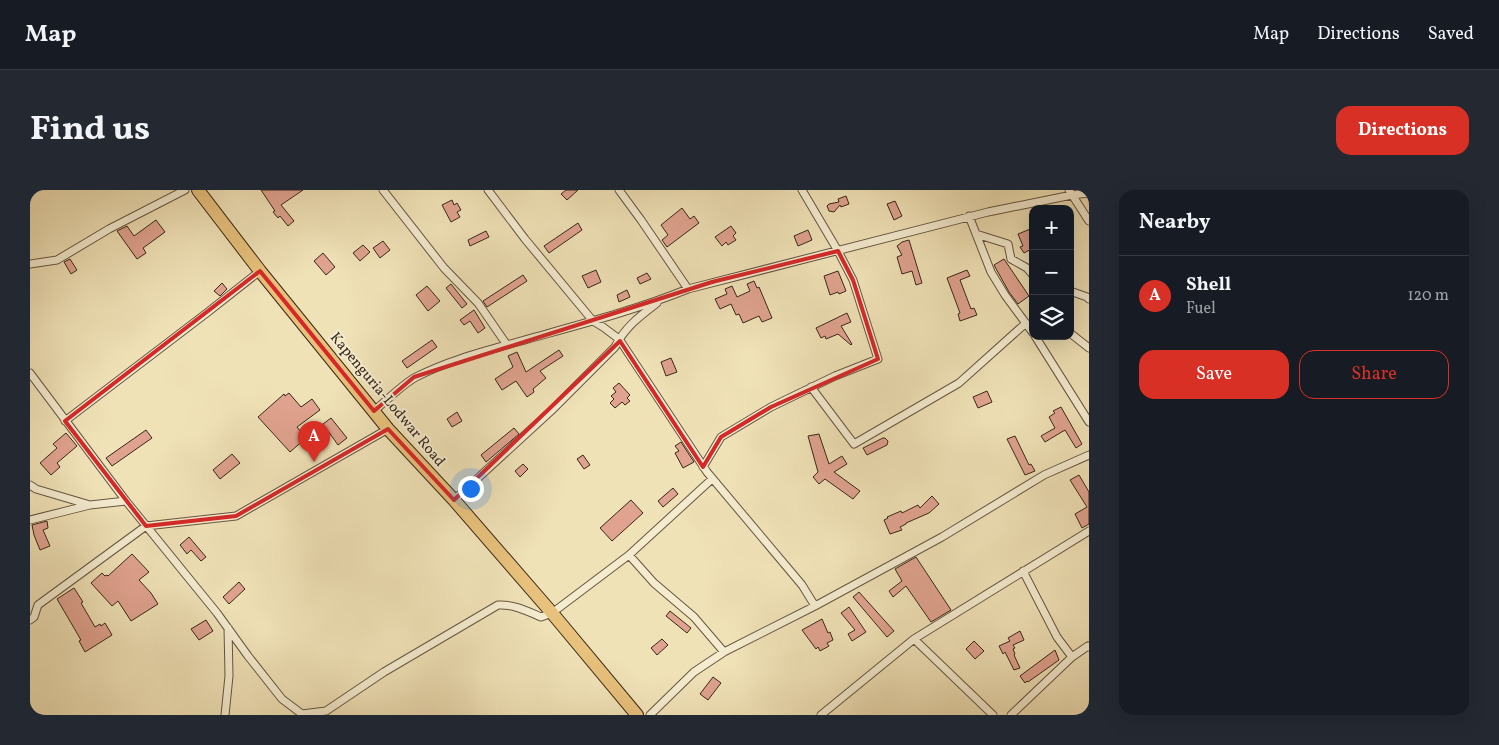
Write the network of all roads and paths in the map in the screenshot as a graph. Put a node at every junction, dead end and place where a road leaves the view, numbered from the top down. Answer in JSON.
{"nodes":[{"id":1,"x":185,"y":190,"type":"edge"},
{"id":2,"x":198,"y":190,"type":"edge"},
{"id":3,"x":383,"y":190,"type":"edge"},
{"id":4,"x":488,"y":190,"type":"edge"},
{"id":5,"x":619,"y":190,"type":"edge"},
{"id":6,"x":802,"y":190,"type":"edge"},
{"id":7,"x":1070,"y":192,"type":"edge"},
{"id":8,"x":1089,"y":194,"type":"edge"},
{"id":9,"x":970,"y":216,"type":"junction"},
{"id":10,"x":1089,"y":221,"type":"edge"},
{"id":11,"x":976,"y":234,"type":"junction"},
{"id":12,"x":838,"y":250,"type":"junction"},
{"id":13,"x":30,"y":264,"type":"edge"},
{"id":14,"x":1029,"y":270,"type":"edge"},
{"id":15,"x":260,"y":271,"type":"junction"},
{"id":16,"x":688,"y":289,"type":"junction"},
{"id":17,"x":1074,"y":292,"type":"edge"},
{"id":18,"x":1089,"y":299,"type":"edge"},
{"id":19,"x":662,"y":300,"type":"junction"},
{"id":20,"x":593,"y":321,"type":"junction"},
{"id":21,"x":1026,"y":323,"type":"junction"},
{"id":22,"x":1029,"y":328,"type":"edge"},
{"id":23,"x":1074,"y":336,"type":"edge"},
{"id":24,"x":618,"y":339,"type":"junction"},
{"id":25,"x":1037,"y":340,"type":"edge"},
{"id":26,"x":507,"y":345,"type":"junction"},
{"id":27,"x":1089,"y":348,"type":"edge"},
{"id":28,"x":30,"y":373,"type":"edge"},
{"id":29,"x":812,"y":387,"type":"junction"},
{"id":30,"x":374,"y":411,"type":"junction"},
{"id":31,"x":65,"y":421,"type":"junction"},
{"id":32,"x":1089,"y":422,"type":"edge"},
{"id":33,"x":388,"y":429,"type":"junction"},
{"id":34,"x":1089,"y":455,"type":"edge"},
{"id":35,"x":703,"y":467,"type":"junction"},
{"id":36,"x":712,"y":479,"type":"junction"},
{"id":37,"x":30,"y":485,"type":"edge"},
{"id":38,"x":454,"y":500,"type":"junction"},
{"id":39,"x":126,"y":501,"type":"junction"},
{"id":40,"x":90,"y":505,"type":"junction"},
{"id":41,"x":30,"y":520,"type":"edge"},
{"id":42,"x":146,"y":526,"type":"junction"},
{"id":43,"x":1089,"y":531,"type":"edge"},
{"id":44,"x":629,"y":555,"type":"junction"},
{"id":45,"x":1023,"y":571,"type":"junction"},
{"id":46,"x":815,"y":606,"type":"junction"},
{"id":47,"x":552,"y":613,"type":"junction"},
{"id":48,"x":30,"y":620,"type":"edge"},
{"id":49,"x":228,"y":628,"type":"junction"},
{"id":50,"x":914,"y":639,"type":"junction"},
{"id":51,"x":1089,"y":647,"type":"edge"},
{"id":52,"x":724,"y":652,"type":"junction"},
{"id":53,"x":1072,"y":657,"type":"junction"},
{"id":54,"x":225,"y":715,"type":"edge"},
{"id":55,"x":637,"y":715,"type":"edge"},
{"id":56,"x":650,"y":715,"type":"edge"},
{"id":57,"x":821,"y":715,"type":"edge"},
{"id":58,"x":993,"y":715,"type":"edge"},
{"id":59,"x":1011,"y":715,"type":"edge"}],
"edges":[{"from":1,"to":13,"type":"street"},
{"from":2,"to":15,"type":"highway","name":"Kapenguria-Lodwar Road"},
{"from":3,"to":26,"type":"street"},
{"from":4,"to":20,"type":"street"},
{"from":5,"to":16,"type":"street"},
{"from":6,"to":12,"type":"street"},
{"from":7,"to":8,"type":"street"},
{"from":7,"to":9,"type":"street"},
{"from":7,"to":10,"type":"street"},
{"from":9,"to":11,"type":"street"},
{"from":9,"to":12,"type":"street"},
{"from":11,"to":14,"type":"street"},
{"from":11,"to":21,"type":"street"},
{"from":12,"to":16,"type":"street"},
{"from":12,"to":29,"type":"street"},
{"from":15,"to":30,"type":"highway","name":"Kapenguria-Lodwar Road"},
{"from":15,"to":31,"type":"street"},
{"from":16,"to":19,"type":"street"},
{"from":17,"to":18,"type":"street"},
{"from":19,"to":20,"type":"street"},
{"from":19,"to":24,"type":"street"},
{"from":20,"to":24,"type":"street"},
{"from":20,"to":26,"type":"street"},
{"from":21,"to":22,"type":"street"},
{"from":21,"to":29,"type":"street"},
{"from":23,"to":27,"type":"street"},
{"from":24,"to":35,"type":"street"},
{"from":24,"to":38,"type":"street"},
{"from":25,"to":32,"type":"street"},
{"from":26,"to":30,"type":"street"},
{"from":28,"to":31,"type":"street"},
{"from":29,"to":35,"type":"street"},
{"from":30,"to":33,"type":"highway","name":"Kapenguria-Lodwar Road"},
{"from":31,"to":39,"type":"street"},
{"from":33,"to":38,"type":"highway","name":"Kapenguria-Lodwar Road"},
{"from":33,"to":42,"type":"street"},
{"from":34,"to":46,"type":"street"},
{"from":35,"to":36,"type":"street"},
{"from":36,"to":44,"type":"street"},
{"from":36,"to":46,"type":"street"},
{"from":37,"to":40,"type":"street"},
{"from":38,"to":47,"type":"highway","name":"Kapenguria-Lodwar Road"},
{"from":39,"to":40,"type":"street"},
{"from":39,"to":42,"type":"street"},
{"from":40,"to":41,"type":"street"},
{"from":42,"to":48,"type":"street"},
{"from":42,"to":49,"type":"street"},
{"from":43,"to":45,"type":"street"},
{"from":44,"to":47,"type":"street"},
{"from":44,"to":52,"type":"street"},
{"from":45,"to":50,"type":"street"},
{"from":45,"to":53,"type":"street"},
{"from":46,"to":52,"type":"street"},
{"from":47,"to":49,"type":"street"},
{"from":47,"to":55,"type":"highway","name":"Kapenguria-Lodwar Road"},
{"from":49,"to":54,"type":"street"},
{"from":50,"to":57,"type":"street"},
{"from":50,"to":58,"type":"street"},
{"from":51,"to":53,"type":"street"},
{"from":52,"to":56,"type":"street"},
{"from":53,"to":59,"type":"street"}]}
